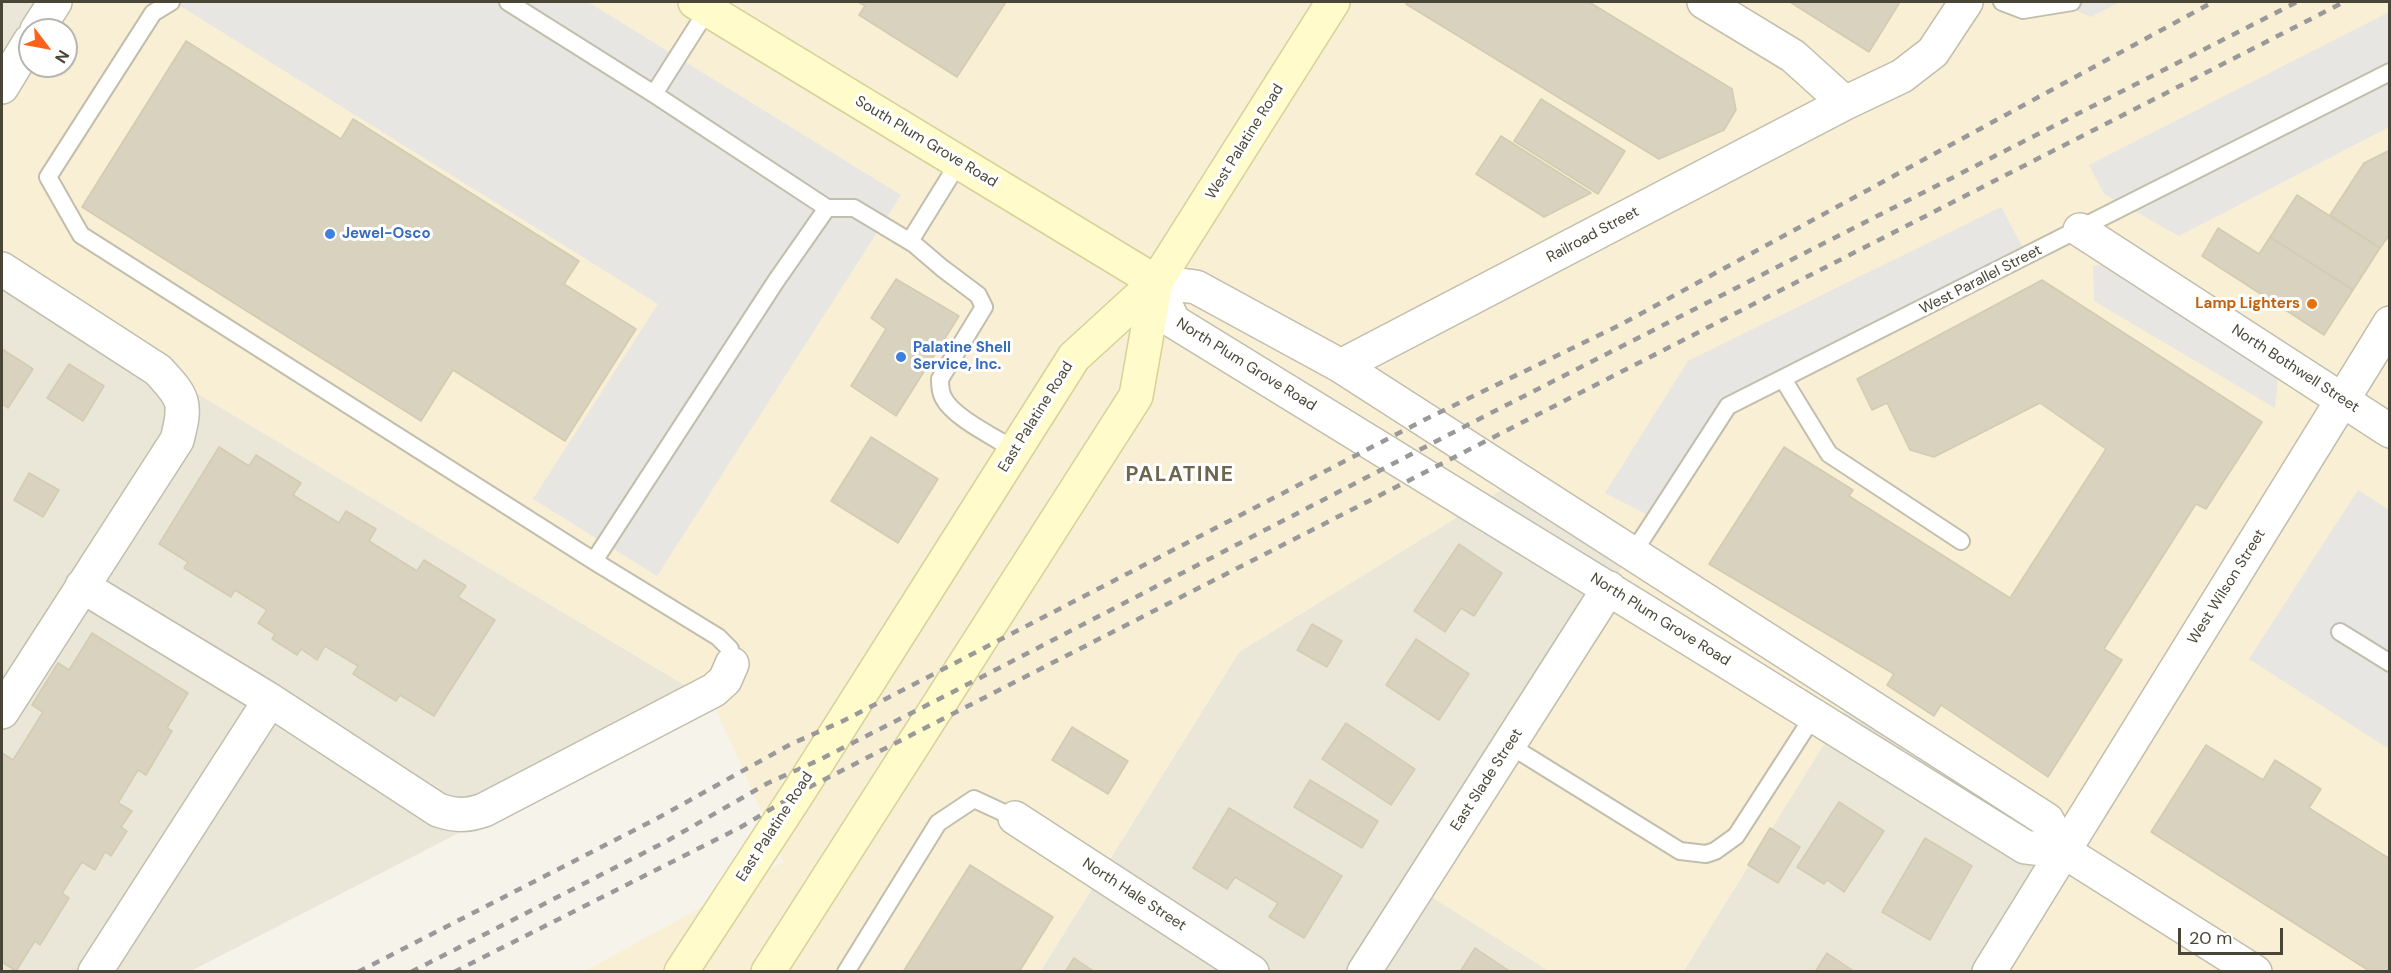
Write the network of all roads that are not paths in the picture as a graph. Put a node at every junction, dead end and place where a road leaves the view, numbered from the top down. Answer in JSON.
{"nodes":[{"id":1,"x":55,"y":2,"type":"edge"},
{"id":2,"x":171,"y":2,"type":"edge"},
{"id":3,"x":508,"y":2,"type":"edge"},
{"id":4,"x":1333,"y":2,"type":"edge"},
{"id":5,"x":1966,"y":2,"type":"edge"},
{"id":6,"x":2002,"y":2,"type":"edge"},
{"id":7,"x":2072,"y":2,"type":"edge"},
{"id":8,"x":705,"y":4,"type":"edge"},
{"id":9,"x":1716,"y":5,"type":"edge"},
{"id":10,"x":45,"y":18,"type":"edge"},
{"id":11,"x":18,"y":61,"type":"edge"},
{"id":12,"x":2390,"y":72,"type":"edge"},
{"id":13,"x":2,"y":87,"type":"edge"},
{"id":14,"x":654,"y":94,"type":"junction"},
{"id":15,"x":1845,"y":103,"type":"junction"},
{"id":16,"x":958,"y":162,"type":"junction"},
{"id":17,"x":827,"y":208,"type":"junction"},
{"id":18,"x":2080,"y":230,"type":"junction"},
{"id":19,"x":910,"y":241,"type":"junction"},
{"id":20,"x":2,"y":269,"type":"edge"},
{"id":21,"x":1156,"y":282,"type":"junction"},
{"id":22,"x":2390,"y":323,"type":"edge"},
{"id":23,"x":1341,"y":366,"type":"junction"},
{"id":24,"x":1783,"y":379,"type":"junction"},
{"id":25,"x":2342,"y":400,"type":"junction"},
{"id":26,"x":2390,"y":431,"type":"edge"},
{"id":27,"x":1015,"y":450,"type":"junction"},
{"id":28,"x":1961,"y":541,"type":"dead end"},
{"id":29,"x":1633,"y":553,"type":"junction"},
{"id":30,"x":594,"y":561,"type":"junction"},
{"id":31,"x":82,"y":586,"type":"junction"},
{"id":32,"x":1609,"y":588,"type":"junction"},
{"id":33,"x":2340,"y":632,"type":"dead end"},
{"id":34,"x":2390,"y":663,"type":"edge"},
{"id":35,"x":732,"y":664,"type":"joint"},
{"id":36,"x":270,"y":700,"type":"junction"},
{"id":37,"x":2,"y":712,"type":"edge"},
{"id":38,"x":1814,"y":715,"type":"junction"},
{"id":39,"x":1509,"y":745,"type":"junction"},
{"id":40,"x":1015,"y":818,"type":"joint"},
{"id":41,"x":2065,"y":852,"type":"junction"},
{"id":42,"x":777,"y":969,"type":"edge"},
{"id":43,"x":95,"y":972,"type":"edge"},
{"id":44,"x":681,"y":972,"type":"edge"},
{"id":45,"x":846,"y":972,"type":"edge"},
{"id":46,"x":1252,"y":972,"type":"edge"},
{"id":47,"x":1364,"y":972,"type":"edge"},
{"id":48,"x":1989,"y":972,"type":"edge"},
{"id":49,"x":2255,"y":972,"type":"edge"}],
"edges":[{"from":1,"to":10,"type":"street"},
{"from":2,"to":30,"type":"lane"},
{"from":3,"to":14,"type":"lane"},
{"from":4,"to":21,"type":"main road","name":"West Palatine Road"},
{"from":5,"to":15,"type":"street","name":"Railroad Street"},
{"from":6,"to":7,"type":"lane"},
{"from":8,"to":14,"type":"lane"},
{"from":8,"to":16,"type":"main road","name":"South Plum Grove Road"},
{"from":9,"to":15,"type":"street"},
{"from":11,"to":13,"type":"street"},
{"from":12,"to":18,"type":"lane","name":"West Parallel Street"},
{"from":14,"to":17,"type":"lane"},
{"from":15,"to":23,"type":"street","name":"Railroad Street"},
{"from":16,"to":19,"type":"lane"},
{"from":16,"to":21,"type":"main road","name":"South Plum Grove Road"},
{"from":17,"to":19,"type":"lane"},
{"from":17,"to":30,"type":"lane"},
{"from":18,"to":24,"type":"lane","name":"West Parallel Street"},
{"from":18,"to":25,"type":"street","name":"North Bothwell Street"},
{"from":19,"to":27,"type":"lane"},
{"from":20,"to":31,"type":"street"},
{"from":21,"to":23,"type":"street","name":"North Plum Grove Road"},
{"from":21,"to":27,"type":"main road","name":"East Palatine Road"},
{"from":21,"to":32,"type":"street","name":"North Plum Grove Road"},
{"from":21,"to":42,"type":"main road"},
{"from":22,"to":25,"type":"street","name":"West Wilson Street"},
{"from":23,"to":29,"type":"street","name":"North Plum Grove Road"},
{"from":24,"to":28,"type":"lane"},
{"from":24,"to":29,"type":"lane","name":"West Parallel Street"},
{"from":25,"to":26,"type":"street","name":"North Bothwell Street"},
{"from":25,"to":41,"type":"street","name":"West Wilson Street"},
{"from":27,"to":44,"type":"main road","name":"East Palatine Road"},
{"from":29,"to":41,"type":"street","name":"North Plum Grove Road"},
{"from":30,"to":35,"type":"lane"},
{"from":31,"to":36,"type":"street"},
{"from":31,"to":37,"type":"street"},
{"from":32,"to":38,"type":"street","name":"North Plum Grove Road"},
{"from":32,"to":39,"type":"street","name":"East Slade Street"},
{"from":33,"to":34,"type":"lane"},
{"from":35,"to":36,"type":"street"},
{"from":36,"to":43,"type":"street"},
{"from":38,"to":39,"type":"lane"},
{"from":38,"to":41,"type":"street","name":"North Plum Grove Road"},
{"from":39,"to":47,"type":"street","name":"East Slade Street"},
{"from":40,"to":45,"type":"lane"},
{"from":40,"to":46,"type":"street","name":"North Hale Street"},
{"from":41,"to":48,"type":"street","name":"West Wilson Street"},
{"from":41,"to":49,"type":"street","name":"North Plum Grove Road"}]}
